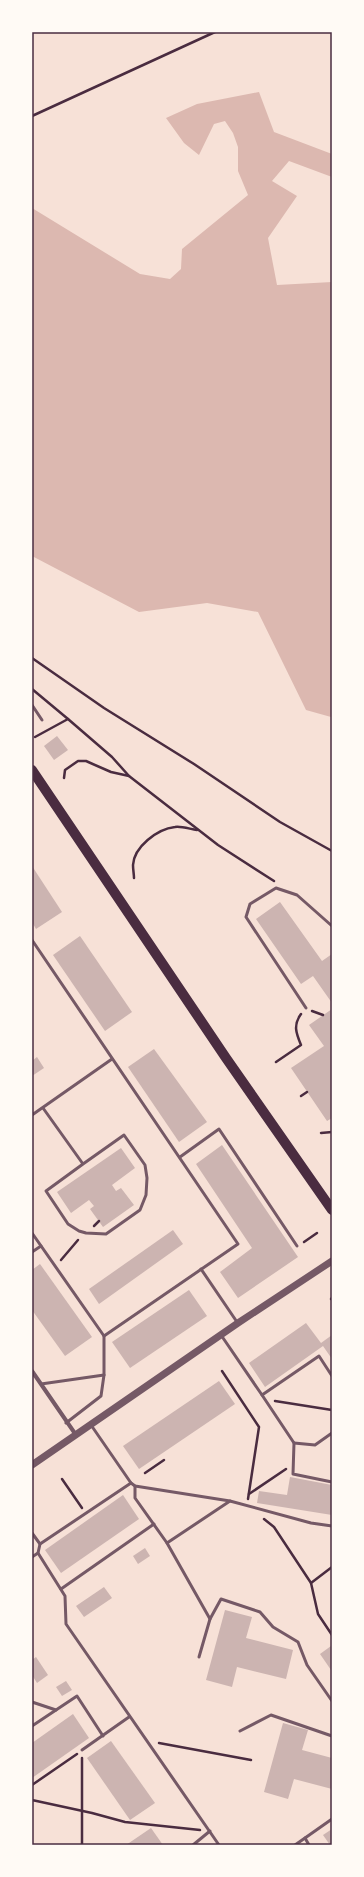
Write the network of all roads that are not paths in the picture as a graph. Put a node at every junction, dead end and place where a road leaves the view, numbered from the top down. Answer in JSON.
{"nodes":[{"id":1,"x":32,"y":705,"type":"edge"},
{"id":2,"x":42,"y":720,"type":"dead end"},
{"id":3,"x":32,"y":770,"type":"edge"},
{"id":4,"x":332,"y":926,"type":"edge"},
{"id":5,"x":32,"y":940,"type":"edge"},
{"id":6,"x":306,"y":1008,"type":"road end"},
{"id":7,"x":112,"y":1059,"type":"junction"},
{"id":8,"x":43,"y":1108,"type":"junction"},
{"id":9,"x":32,"y":1115,"type":"edge"},
{"id":10,"x":180,"y":1157,"type":"junction"},
{"id":11,"x":83,"y":1164,"type":"junction"},
{"id":12,"x":332,"y":1210,"type":"edge"},
{"id":13,"x":32,"y":1233,"type":"edge"},
{"id":14,"x":41,"y":1246,"type":"junction"},
{"id":15,"x":297,"y":1246,"type":"road end"},
{"id":16,"x":32,"y":1252,"type":"edge"},
{"id":17,"x":332,"y":1261,"type":"edge"},
{"id":18,"x":201,"y":1269,"type":"junction"},
{"id":19,"x":238,"y":1323,"type":"junction"},
{"id":20,"x":221,"y":1335,"type":"junction"},
{"id":21,"x":104,"y":1336,"type":"junction"},
{"id":22,"x":32,"y":1371,"type":"edge"},
{"id":23,"x":104,"y":1375,"type":"junction"},
{"id":24,"x":332,"y":1376,"type":"edge"},
{"id":25,"x":41,"y":1384,"type":"junction"},
{"id":26,"x":262,"y":1395,"type":"junction"},
{"id":27,"x":66,"y":1423,"type":"junction"},
{"id":28,"x":91,"y":1425,"type":"junction"},
{"id":29,"x":332,"y":1433,"type":"edge"},
{"id":30,"x":76,"y":1435,"type":"junction"},
{"id":31,"x":294,"y":1443,"type":"junction"},
{"id":32,"x":32,"y":1465,"type":"edge"},
{"id":33,"x":332,"y":1482,"type":"edge"},
{"id":34,"x":131,"y":1483,"type":"junction"},
{"id":35,"x":135,"y":1486,"type":"junction"},
{"id":36,"x":230,"y":1501,"type":"junction"},
{"id":37,"x":154,"y":1524,"type":"junction"},
{"id":38,"x":332,"y":1526,"type":"edge"},
{"id":39,"x":32,"y":1533,"type":"edge"},
{"id":40,"x":167,"y":1543,"type":"junction"},
{"id":41,"x":40,"y":1544,"type":"junction"},
{"id":42,"x":38,"y":1553,"type":"junction"},
{"id":43,"x":32,"y":1557,"type":"edge"},
{"id":44,"x":61,"y":1589,"type":"junction"},
{"id":45,"x":210,"y":1620,"type":"junction"},
{"id":46,"x":199,"y":1657,"type":"dead end"},
{"id":47,"x":332,"y":1701,"type":"edge"},
{"id":48,"x":32,"y":1702,"type":"edge"},
{"id":49,"x":56,"y":1710,"type":"junction"},
{"id":50,"x":129,"y":1717,"type":"junction"},
{"id":51,"x":32,"y":1726,"type":"edge"},
{"id":52,"x":240,"y":1731,"type":"dead end"},
{"id":53,"x":103,"y":1736,"type":"junction"},
{"id":54,"x":332,"y":1736,"type":"edge"},
{"id":55,"x":82,"y":1750,"type":"road end"},
{"id":56,"x":332,"y":1819,"type":"edge"},
{"id":57,"x":210,"y":1831,"type":"junction"},
{"id":58,"x":305,"y":1838,"type":"junction"},
{"id":59,"x":193,"y":1845,"type":"edge"},
{"id":60,"x":219,"y":1845,"type":"edge"},
{"id":61,"x":295,"y":1845,"type":"edge"},
{"id":62,"x":310,"y":1845,"type":"edge"}],
"edges":[{"from":1,"to":2,"type":"lane"},
{"from":3,"to":12,"type":"main road"},
{"from":4,"to":6,"type":"lane"},
{"from":5,"to":7,"type":"lane"},
{"from":7,"to":8,"type":"lane"},
{"from":7,"to":10,"type":"lane"},
{"from":8,"to":9,"type":"lane"},
{"from":8,"to":11,"type":"lane"},
{"from":10,"to":15,"type":"lane"},
{"from":10,"to":18,"type":"lane"},
{"from":11,"to":11,"type":"lane"},
{"from":13,"to":14,"type":"lane"},
{"from":14,"to":16,"type":"lane"},
{"from":14,"to":21,"type":"lane"},
{"from":17,"to":19,"type":"street"},
{"from":18,"to":19,"type":"lane"},
{"from":18,"to":21,"type":"lane"},
{"from":19,"to":20,"type":"street"},
{"from":20,"to":26,"type":"lane"},
{"from":20,"to":28,"type":"street"},
{"from":21,"to":23,"type":"lane"},
{"from":22,"to":25,"type":"street"},
{"from":23,"to":25,"type":"lane"},
{"from":23,"to":27,"type":"lane"},
{"from":24,"to":26,"type":"lane"},
{"from":25,"to":27,"type":"street"},
{"from":26,"to":31,"type":"lane"},
{"from":27,"to":30,"type":"street"},
{"from":28,"to":30,"type":"street"},
{"from":28,"to":34,"type":"lane"},
{"from":29,"to":31,"type":"lane"},
{"from":30,"to":32,"type":"street"},
{"from":31,"to":33,"type":"lane"},
{"from":34,"to":35,"type":"lane"},
{"from":34,"to":41,"type":"lane"},
{"from":35,"to":36,"type":"lane"},
{"from":35,"to":37,"type":"lane"},
{"from":36,"to":38,"type":"lane"},
{"from":36,"to":40,"type":"lane"},
{"from":37,"to":40,"type":"lane"},
{"from":37,"to":44,"type":"lane"},
{"from":39,"to":41,"type":"lane"},
{"from":40,"to":45,"type":"lane"},
{"from":41,"to":42,"type":"lane"},
{"from":42,"to":43,"type":"lane"},
{"from":42,"to":44,"type":"lane"},
{"from":44,"to":50,"type":"lane"},
{"from":45,"to":46,"type":"lane"},
{"from":45,"to":47,"type":"lane"},
{"from":48,"to":49,"type":"lane"},
{"from":49,"to":51,"type":"lane"},
{"from":49,"to":53,"type":"lane"},
{"from":50,"to":53,"type":"lane"},
{"from":50,"to":57,"type":"lane"},
{"from":52,"to":54,"type":"lane"},
{"from":53,"to":55,"type":"lane"},
{"from":56,"to":58,"type":"lane"},
{"from":57,"to":59,"type":"lane"},
{"from":57,"to":60,"type":"lane"},
{"from":58,"to":61,"type":"lane"},
{"from":58,"to":62,"type":"lane"}]}
